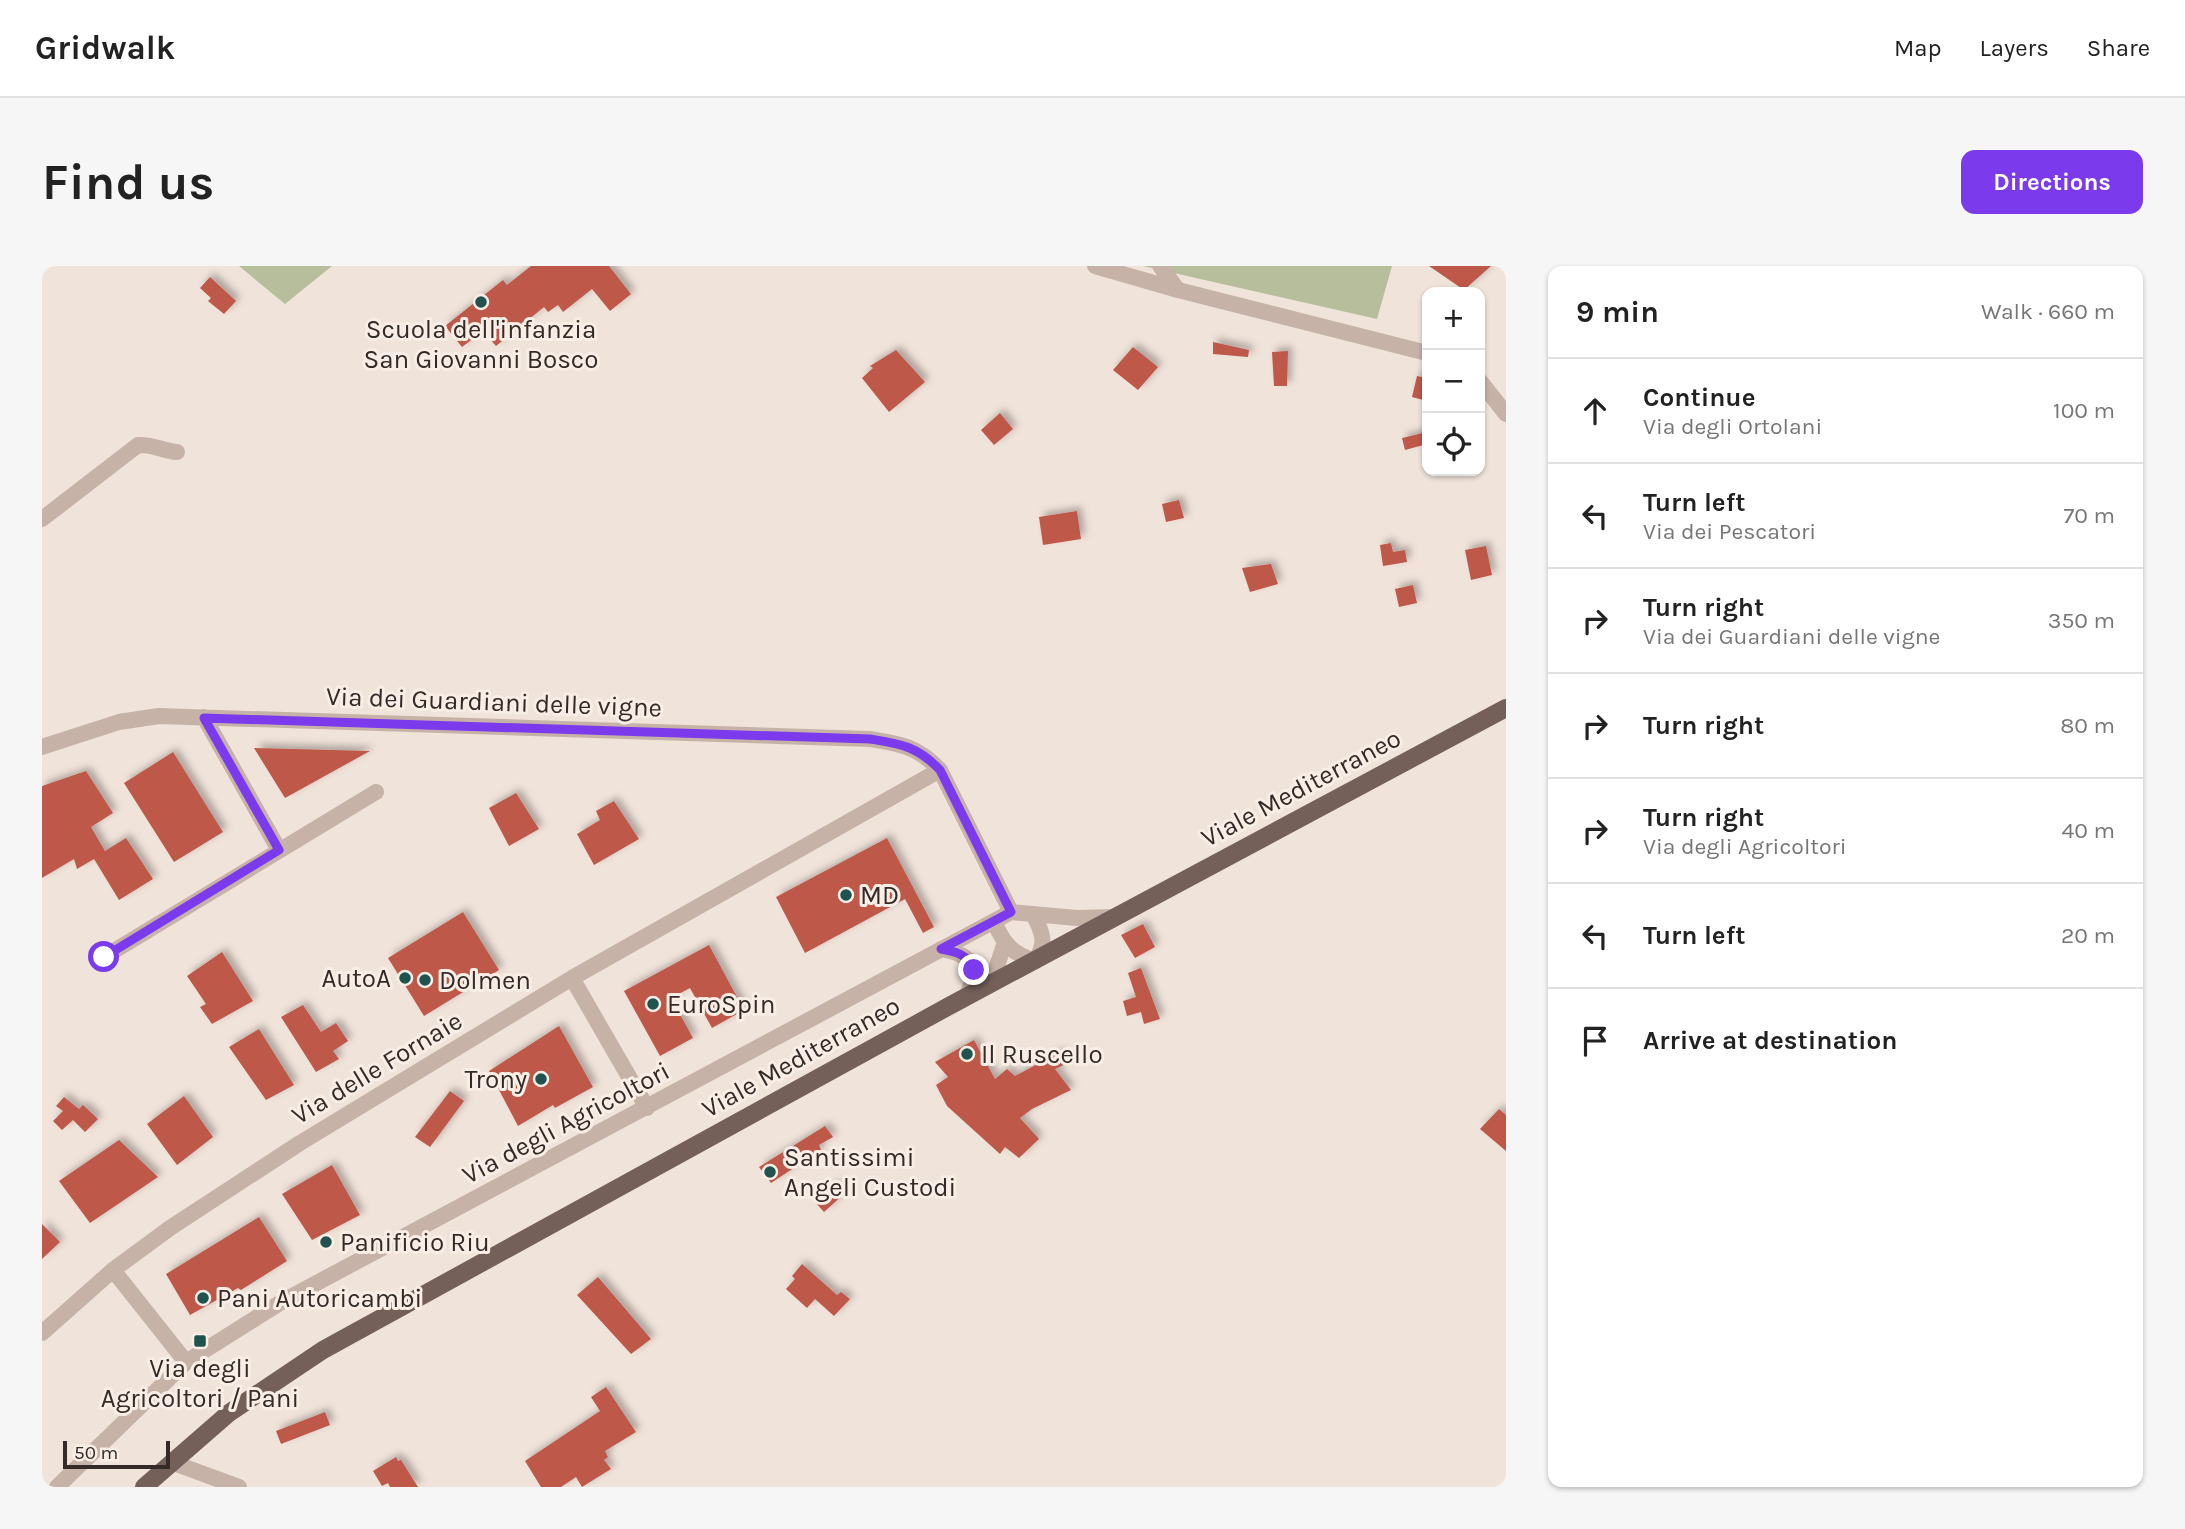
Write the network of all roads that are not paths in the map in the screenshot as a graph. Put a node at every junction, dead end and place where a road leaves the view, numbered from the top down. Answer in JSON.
{"nodes":[{"id":1,"x":1095,"y":266,"type":"edge"},
{"id":2,"x":1160,"y":266,"type":"edge"},
{"id":3,"x":1178,"y":290,"type":"junction"},
{"id":4,"x":1422,"y":352,"type":"edge"},
{"id":5,"x":1485,"y":387,"type":"edge"},
{"id":6,"x":1506,"y":414,"type":"edge"},
{"id":7,"x":177,"y":452,"type":"dead end"},
{"id":8,"x":42,"y":519,"type":"edge"},
{"id":9,"x":1506,"y":708,"type":"edge"},
{"id":10,"x":204,"y":718,"type":"junction"},
{"id":11,"x":42,"y":747,"type":"edge"},
{"id":12,"x":940,"y":770,"type":"junction"},
{"id":13,"x":376,"y":792,"type":"dead end"},
{"id":14,"x":279,"y":850,"type":"junction"},
{"id":15,"x":1011,"y":912,"type":"junction"},
{"id":16,"x":1033,"y":914,"type":"junction"},
{"id":17,"x":1118,"y":917,"type":"junction"},
{"id":18,"x":994,"y":922,"type":"junction"},
{"id":19,"x":1004,"y":945,"type":"junction"},
{"id":20,"x":941,"y":949,"type":"junction"},
{"id":21,"x":104,"y":957,"type":"dead end"},
{"id":22,"x":1035,"y":961,"type":"junction"},
{"id":23,"x":572,"y":978,"type":"junction"},
{"id":24,"x":991,"y":984,"type":"junction"},
{"id":25,"x":966,"y":997,"type":"junction"},
{"id":26,"x":647,"y":1108,"type":"junction"},
{"id":27,"x":113,"y":1270,"type":"junction"},
{"id":28,"x":42,"y":1333,"type":"edge"},
{"id":29,"x":186,"y":1362,"type":"junction"},
{"id":30,"x":171,"y":1462,"type":"junction"},
{"id":31,"x":77,"y":1467,"type":"junction"},
{"id":32,"x":57,"y":1487,"type":"edge"},
{"id":33,"x":72,"y":1487,"type":"edge"},
{"id":34,"x":144,"y":1487,"type":"edge"},
{"id":35,"x":239,"y":1487,"type":"edge"}],
"edges":[{"from":1,"to":3,"type":"street"},
{"from":2,"to":3,"type":"street"},
{"from":3,"to":4,"type":"street"},
{"from":5,"to":6,"type":"street"},
{"from":7,"to":8,"type":"street"},
{"from":9,"to":17,"type":"main road","name":"Viale Mediterraneo"},
{"from":10,"to":11,"type":"street","name":"Via dei Guardiani delle vigne"},
{"from":10,"to":12,"type":"street","name":"Via dei Guardiani delle vigne"},
{"from":10,"to":14,"type":"street"},
{"from":12,"to":15,"type":"street"},
{"from":12,"to":23,"type":"street","name":"Via delle Fornaie"},
{"from":13,"to":14,"type":"street"},
{"from":14,"to":21,"type":"street"},
{"from":15,"to":16,"type":"street"},
{"from":15,"to":18,"type":"street","name":"Via degli Agricoltori"},
{"from":16,"to":17,"type":"street"},
{"from":16,"to":22,"type":"street"},
{"from":17,"to":22,"type":"main road","name":"Viale Mediterraneo"},
{"from":18,"to":19,"type":"street"},
{"from":18,"to":20,"type":"street","name":"Via degli Agricoltori"},
{"from":19,"to":22,"type":"street"},
{"from":19,"to":24,"type":"street"},
{"from":20,"to":25,"type":"street"},
{"from":20,"to":26,"type":"street","name":"Via degli Agricoltori"},
{"from":22,"to":24,"type":"main road","name":"Viale Mediterraneo"},
{"from":23,"to":26,"type":"street"},
{"from":23,"to":27,"type":"street","name":"Via delle Fornaie"},
{"from":24,"to":25,"type":"main road","name":"Viale Mediterraneo"},
{"from":25,"to":30,"type":"main road","name":"Viale Mediterraneo"},
{"from":26,"to":29,"type":"street","name":"Via degli Agricoltori"},
{"from":27,"to":28,"type":"street","name":"Via delle Fornaie"},
{"from":27,"to":29,"type":"street"},
{"from":29,"to":31,"type":"street","name":"Via degli Agricoltori"},
{"from":30,"to":34,"type":"main road","name":"Viale Mediterraneo"},
{"from":30,"to":35,"type":"street"},
{"from":31,"to":32,"type":"street","name":"Via degli Agricoltori"},
{"from":31,"to":33,"type":"street"}]}
